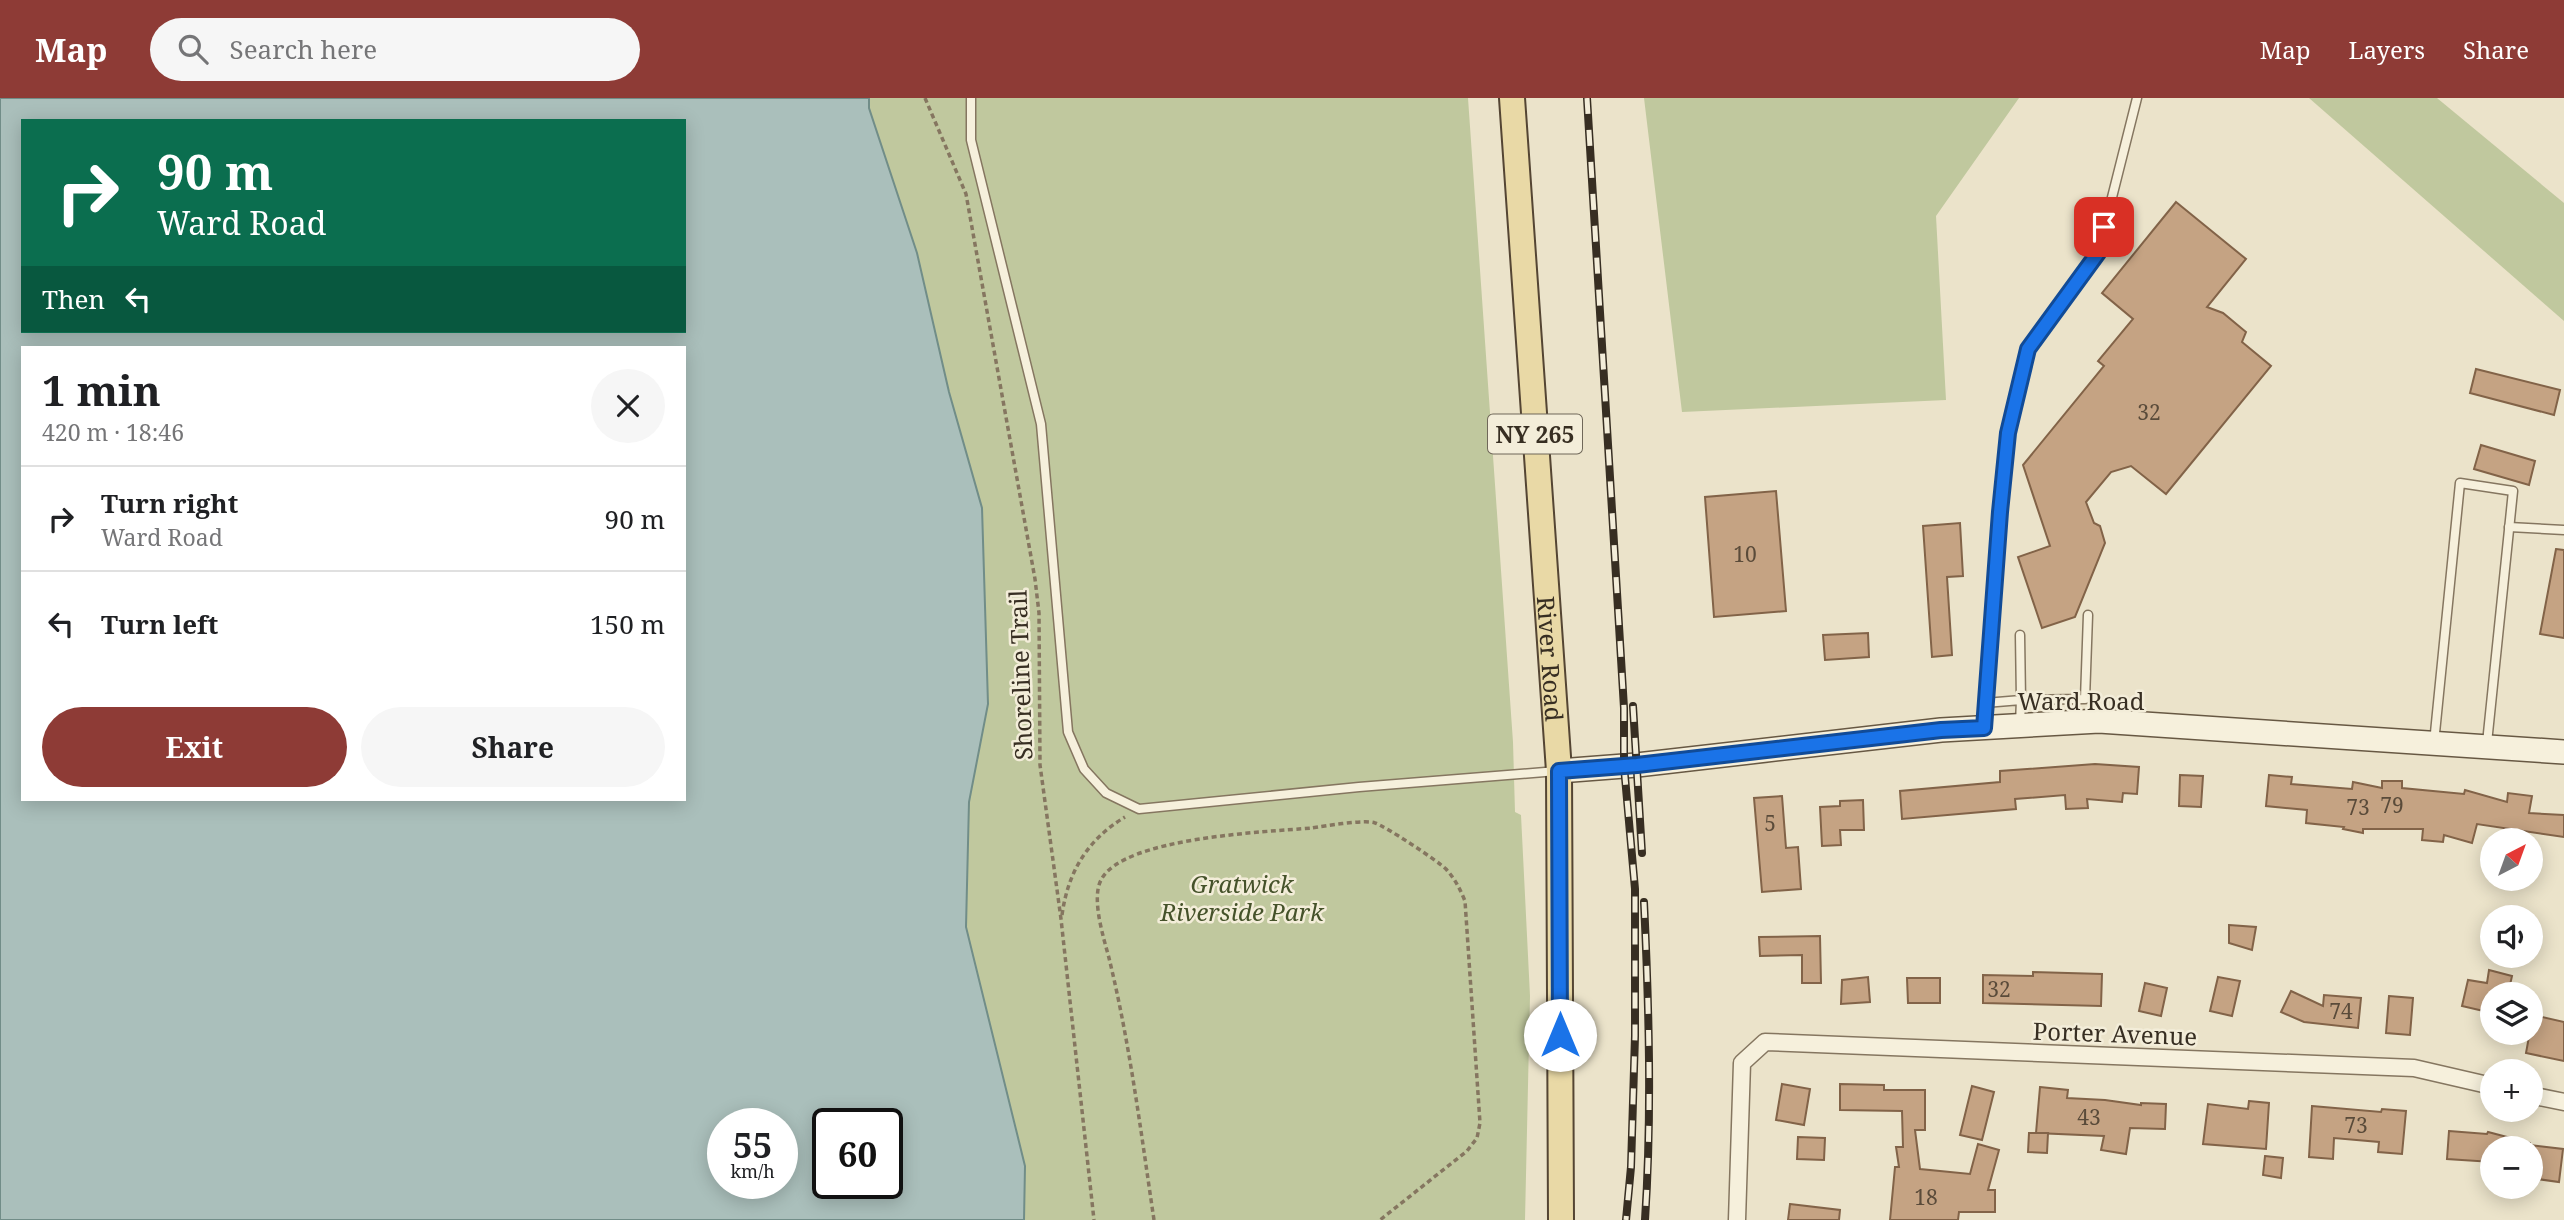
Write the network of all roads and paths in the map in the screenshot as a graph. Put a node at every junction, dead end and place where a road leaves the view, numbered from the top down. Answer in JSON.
{"nodes":[{"id":1,"x":925,"y":98,"type":"edge"},
{"id":2,"x":971,"y":98,"type":"edge"},
{"id":3,"x":1512,"y":98,"type":"edge"},
{"id":4,"x":2137,"y":98,"type":"edge"},
{"id":5,"x":2509,"y":527,"type":"junction"},
{"id":6,"x":2564,"y":530,"type":"edge"},
{"id":7,"x":2088,"y":615,"type":"dead end"},
{"id":8,"x":2020,"y":635,"type":"dead end"},
{"id":9,"x":2085,"y":699,"type":"junction"},
{"id":10,"x":2021,"y":700,"type":"junction"},
{"id":11,"x":1985,"y":703,"type":"junction"},
{"id":12,"x":2084,"y":722,"type":"junction"},
{"id":13,"x":2020,"y":726,"type":"junction"},
{"id":14,"x":1984,"y":728,"type":"junction"},
{"id":15,"x":2434,"y":743,"type":"junction"},
{"id":16,"x":2487,"y":746,"type":"junction"},
{"id":17,"x":2564,"y":752,"type":"edge"},
{"id":18,"x":1559,"y":771,"type":"junction"},
{"id":19,"x":1139,"y":809,"type":"junction"},
{"id":20,"x":1061,"y":919,"type":"junction"},
{"id":21,"x":2480,"y":1083,"type":"edge"},
{"id":22,"x":2543,"y":1098,"type":"edge"},
{"id":23,"x":2564,"y":1102,"type":"edge"},
{"id":24,"x":1094,"y":1220,"type":"edge"},
{"id":25,"x":1154,"y":1220,"type":"edge"},
{"id":26,"x":1380,"y":1220,"type":"edge"},
{"id":27,"x":1561,"y":1220,"type":"edge"},
{"id":28,"x":1737,"y":1220,"type":"edge"}],
"edges":[{"from":1,"to":20,"type":"path","name":"Shoreline Trail"},
{"from":2,"to":19,"type":"lane"},
{"from":3,"to":18,"type":"main road","name":"River Road","number":"NY 265"},
{"from":4,"to":11,"type":"lane"},
{"from":5,"to":6,"type":"lane"},
{"from":5,"to":15,"type":"lane"},
{"from":5,"to":16,"type":"lane"},
{"from":7,"to":9,"type":"lane"},
{"from":8,"to":10,"type":"lane"},
{"from":9,"to":10,"type":"lane"},
{"from":9,"to":12,"type":"lane"},
{"from":10,"to":11,"type":"lane"},
{"from":10,"to":13,"type":"lane"},
{"from":11,"to":14,"type":"lane"},
{"from":12,"to":13,"type":"main road","name":"Ward Road"},
{"from":12,"to":15,"type":"main road","name":"Ward Road"},
{"from":13,"to":14,"type":"main road","name":"Ward Road"},
{"from":14,"to":18,"type":"main road","name":"Ward Road"},
{"from":15,"to":16,"type":"main road","name":"Ward Road"},
{"from":16,"to":17,"type":"main road","name":"Ward Road"},
{"from":18,"to":19,"type":"lane"},
{"from":18,"to":27,"type":"main road","name":"River Road","number":"NY 265"},
{"from":19,"to":20,"type":"path"},
{"from":20,"to":24,"type":"path","name":"Shoreline Trail"},
{"from":21,"to":28,"type":"street","name":"Porter Avenue"},
{"from":22,"to":23,"type":"street"},
{"from":25,"to":26,"type":"path"}]}
